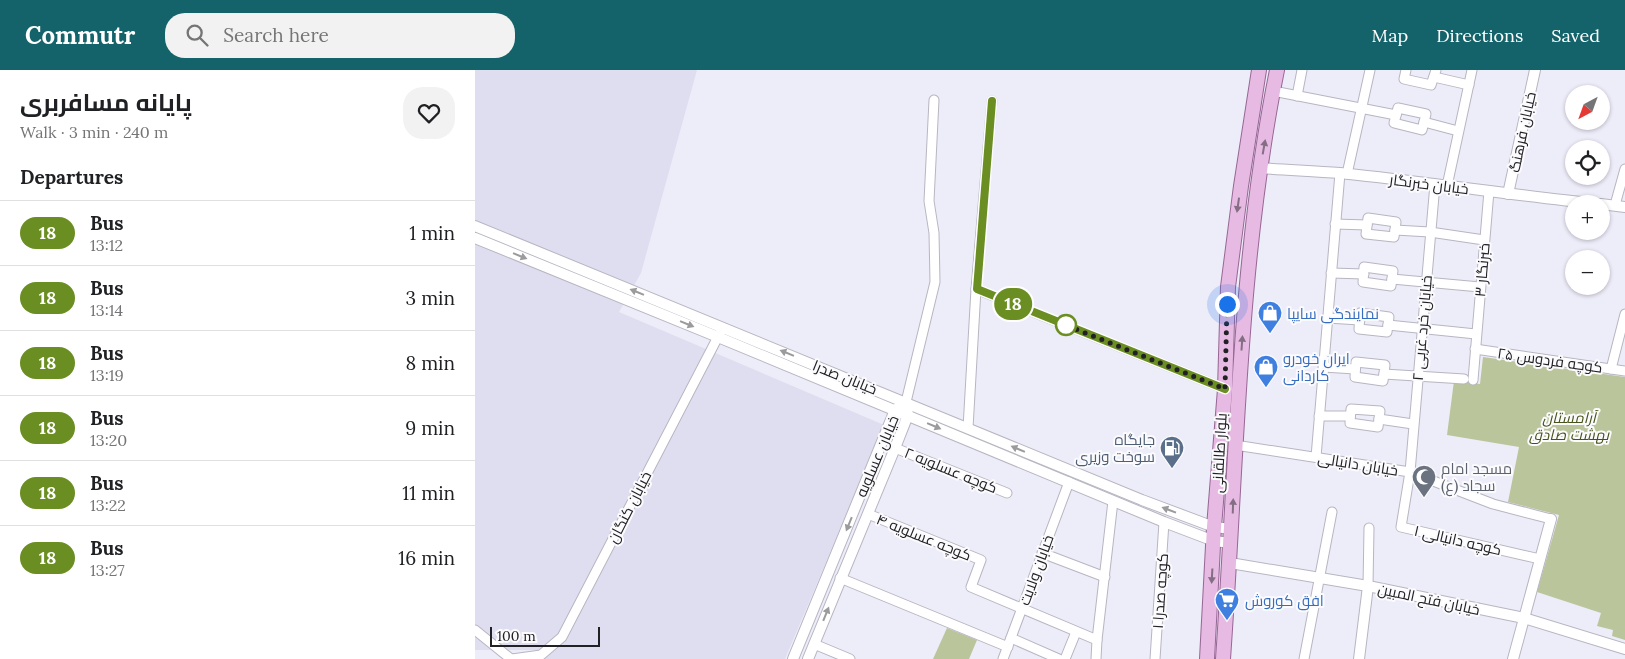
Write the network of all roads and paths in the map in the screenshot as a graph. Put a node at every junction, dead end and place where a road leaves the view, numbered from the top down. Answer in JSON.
{"nodes":[{"id":1,"x":1259,"y":70,"type":"edge"},
{"id":2,"x":1277,"y":70,"type":"edge"},
{"id":3,"x":1302,"y":70,"type":"edge"},
{"id":4,"x":1370,"y":70,"type":"edge"},
{"id":5,"x":1406,"y":70,"type":"edge"},
{"id":6,"x":1472,"y":70,"type":"edge"},
{"id":7,"x":1535,"y":70,"type":"edge"},
{"id":8,"x":1435,"y":73,"type":"edge"},
{"id":9,"x":1469,"y":85,"type":"junction"},
{"id":10,"x":1273,"y":90,"type":"junction"},
{"id":11,"x":1297,"y":96,"type":"junction"},
{"id":12,"x":934,"y":100,"type":"dead end"},
{"id":13,"x":992,"y":101,"type":"dead end"},
{"id":14,"x":1361,"y":108,"type":"junction"},
{"id":15,"x":1458,"y":131,"type":"junction"},
{"id":16,"x":1260,"y":168,"type":"junction"},
{"id":17,"x":1625,"y":169,"type":"edge"},
{"id":18,"x":1344,"y":174,"type":"junction"},
{"id":19,"x":1435,"y":184,"type":"junction"},
{"id":20,"x":1447,"y":186,"type":"junction"},
{"id":21,"x":1489,"y":191,"type":"junction"},
{"id":22,"x":1508,"y":194,"type":"junction"},
{"id":23,"x":1565,"y":200,"type":"edge"},
{"id":24,"x":1620,"y":206,"type":"edge"},
{"id":25,"x":1335,"y":224,"type":"junction"},
{"id":26,"x":475,"y":226,"type":"edge"},
{"id":27,"x":1431,"y":232,"type":"junction"},
{"id":28,"x":475,"y":238,"type":"edge"},
{"id":29,"x":1484,"y":240,"type":"junction"},
{"id":30,"x":565,"y":262,"type":"junction"},
{"id":31,"x":561,"y":273,"type":"junction"},
{"id":32,"x":1331,"y":273,"type":"junction"},
{"id":33,"x":1426,"y":281,"type":"junction"},
{"id":34,"x":1480,"y":287,"type":"junction"},
{"id":35,"x":977,"y":289,"type":"junction"},
{"id":36,"x":1625,"y":314,"type":"edge"},
{"id":37,"x":1327,"y":318,"type":"junction"},
{"id":38,"x":723,"y":327,"type":"junction"},
{"id":39,"x":1422,"y":329,"type":"junction"},
{"id":40,"x":1477,"y":334,"type":"junction"},
{"id":41,"x":718,"y":336,"type":"junction"},
{"id":42,"x":1475,"y":349,"type":"junction"},
{"id":43,"x":1323,"y":367,"type":"junction"},
{"id":44,"x":1611,"y":369,"type":"junction"},
{"id":45,"x":1625,"y":371,"type":"edge"},
{"id":46,"x":1417,"y":376,"type":"junction"},
{"id":47,"x":1225,"y":389,"type":"junction"},
{"id":48,"x":906,"y":402,"type":"junction"},
{"id":49,"x":895,"y":410,"type":"junction"},
{"id":50,"x":908,"y":415,"type":"junction"},
{"id":51,"x":1319,"y":416,"type":"junction"},
{"id":52,"x":1413,"y":424,"type":"junction"},
{"id":53,"x":968,"y":428,"type":"junction"},
{"id":54,"x":1235,"y":445,"type":"junction"},
{"id":55,"x":895,"y":448,"type":"junction"},
{"id":56,"x":1038,"y":457,"type":"junction"},
{"id":57,"x":1316,"y":457,"type":"junction"},
{"id":58,"x":1034,"y":468,"type":"junction"},
{"id":59,"x":1410,"y":472,"type":"junction"},
{"id":60,"x":1069,"y":482,"type":"junction"},
{"id":61,"x":1007,"y":493,"type":"dead end"},
{"id":62,"x":1142,"y":500,"type":"junction"},
{"id":63,"x":1113,"y":501,"type":"junction"},
{"id":64,"x":1138,"y":511,"type":"junction"},
{"id":65,"x":1332,"y":512,"type":"dead end"},
{"id":66,"x":868,"y":514,"type":"junction"},
{"id":67,"x":1551,"y":518,"type":"joint"},
{"id":68,"x":1164,"y":522,"type":"junction"},
{"id":69,"x":1369,"y":528,"type":"dead end"},
{"id":70,"x":1214,"y":534,"type":"junction"},
{"id":71,"x":1231,"y":536,"type":"junction"},
{"id":72,"x":1042,"y":553,"type":"junction"},
{"id":73,"x":1540,"y":559,"type":"junction"},
{"id":74,"x":1230,"y":563,"type":"junction"},
{"id":75,"x":1105,"y":577,"type":"junction"},
{"id":76,"x":1319,"y":577,"type":"junction"},
{"id":77,"x":840,"y":578,"type":"junction"},
{"id":78,"x":1368,"y":586,"type":"junction"},
{"id":79,"x":1021,"y":608,"type":"junction"},
{"id":80,"x":1524,"y":618,"type":"junction"},
{"id":81,"x":475,"y":630,"type":"edge"},
{"id":82,"x":1076,"y":632,"type":"junction"},
{"id":83,"x":1097,"y":640,"type":"junction"},
{"id":84,"x":1010,"y":643,"type":"junction"},
{"id":85,"x":814,"y":644,"type":"junction"},
{"id":86,"x":1625,"y":649,"type":"edge"},
{"id":87,"x":534,"y":657,"type":"edge"},
{"id":88,"x":511,"y":659,"type":"edge"},
{"id":89,"x":793,"y":659,"type":"edge"},
{"id":90,"x":808,"y":659,"type":"edge"},
{"id":91,"x":850,"y":659,"type":"edge"},
{"id":92,"x":1003,"y":659,"type":"edge"},
{"id":93,"x":1059,"y":659,"type":"edge"},
{"id":94,"x":1065,"y":659,"type":"edge"},
{"id":95,"x":1096,"y":659,"type":"edge"},
{"id":96,"x":1155,"y":659,"type":"edge"},
{"id":97,"x":1207,"y":659,"type":"edge"},
{"id":98,"x":1223,"y":659,"type":"edge"},
{"id":99,"x":1304,"y":659,"type":"edge"},
{"id":100,"x":1359,"y":659,"type":"edge"},
{"id":101,"x":1513,"y":659,"type":"edge"}],
"edges":[{"from":1,"to":47,"type":"main road","name":"بلوار طالقانی","one_way":true},
{"from":2,"to":10,"type":"main road","name":"بلوار طالقانی"},
{"from":3,"to":11,"type":"street"},
{"from":4,"to":14,"type":"street"},
{"from":5,"to":8,"type":"street"},
{"from":6,"to":9,"type":"street"},
{"from":7,"to":22,"type":"street","name":"خیابان فرهنگ"},
{"from":8,"to":9,"type":"street"},
{"from":9,"to":15,"type":"street"},
{"from":10,"to":11,"type":"street"},
{"from":16,"to":10,"type":"main road","name":"بلوار طالقانی","one_way":true},
{"from":11,"to":14,"type":"street"},
{"from":12,"to":48,"type":"street"},
{"from":13,"to":35,"type":"street"},
{"from":14,"to":15,"type":"street"},
{"from":14,"to":18,"type":"street"},
{"from":15,"to":20,"type":"street"},
{"from":16,"to":18,"type":"street","name":"خیابان خبرنگار"},
{"from":54,"to":16,"type":"main road","name":"بلوار طالقانی","one_way":true},
{"from":17,"to":24,"type":"street"},
{"from":18,"to":19,"type":"street","name":"خیابان خبرنگار"},
{"from":18,"to":25,"type":"street"},
{"from":19,"to":20,"type":"street","name":"خیابان خبرنگار"},
{"from":19,"to":27,"type":"street","name":"خیابان خرد غربی ۲"},
{"from":20,"to":21,"type":"street","name":"خیابان خبرنگار"},
{"from":21,"to":22,"type":"street","name":"خیابان خبرنگار"},
{"from":21,"to":29,"type":"street","name":"خبرنگار ۳"},
{"from":22,"to":23,"type":"street","name":"خیابان خبرنگار"},
{"from":25,"to":27,"type":"street"},
{"from":25,"to":32,"type":"street"},
{"from":26,"to":30,"type":"street","name":"خیابان صدرا"},
{"from":27,"to":29,"type":"street"},
{"from":27,"to":33,"type":"street","name":"خیابان خرد غربی ۲"},
{"from":28,"to":31,"type":"street","name":"خیابان صدرا","one_way":true},
{"from":29,"to":34,"type":"street","name":"خبرنگار ۳"},
{"from":30,"to":31,"type":"street"},
{"from":38,"to":30,"type":"street","name":"خیابان صدرا","one_way":true},
{"from":31,"to":41,"type":"street","name":"خیابان صدرا","one_way":true},
{"from":32,"to":33,"type":"street"},
{"from":32,"to":37,"type":"street"},
{"from":33,"to":34,"type":"street"},
{"from":33,"to":39,"type":"street","name":"خیابان خرد غربی ۲"},
{"from":34,"to":40,"type":"street","name":"خبرنگار ۳"},
{"from":35,"to":47,"type":"street"},
{"from":35,"to":53,"type":"street"},
{"from":36,"to":44,"type":"street"},
{"from":37,"to":39,"type":"street"},
{"from":37,"to":43,"type":"street"},
{"from":38,"to":41,"type":"street","name":"خیابان کنگان"},
{"from":48,"to":38,"type":"street","name":"خیابان صدرا","one_way":true},
{"from":39,"to":40,"type":"street"},
{"from":39,"to":46,"type":"street","name":"خیابان خرد غربی ۲"},
{"from":40,"to":42,"type":"street","name":"خبرنگار ۳"},
{"from":41,"to":49,"type":"street","name":"خیابان صدرا"},
{"from":41,"to":87,"type":"street","name":"خیابان کنگان"},
{"from":42,"to":44,"type":"street","name":"کوچه فردوس ۲۵"},
{"from":42,"to":46,"type":"street","name":"خبرنگار ۳"},
{"from":43,"to":46,"type":"street"},
{"from":43,"to":51,"type":"street"},
{"from":44,"to":45,"type":"street","name":"کوچه فردوس ۲۵"},
{"from":46,"to":52,"type":"street","name":"خیابان خرد غربی ۲"},
{"from":47,"to":70,"type":"main road","name":"بلوار طالقانی"},
{"from":48,"to":49,"type":"street","name":"خیابان عسلویه"},
{"from":48,"to":50,"type":"street","name":"خیابان عسلویه"},
{"from":48,"to":53,"type":"street","name":"خیابان صدرا"},
{"from":49,"to":50,"type":"street","name":"خیابان صدرا"},
{"from":49,"to":89,"type":"street","name":"خیابان عسلویه","one_way":true},
{"from":50,"to":55,"type":"street","name":"خیابان عسلویه"},
{"from":50,"to":58,"type":"street","name":"خیابان صدرا","one_way":true},
{"from":51,"to":52,"type":"street"},
{"from":51,"to":57,"type":"street"},
{"from":52,"to":59,"type":"street","name":"خیابان خرد غربی ۲"},
{"from":56,"to":53,"type":"street","name":"خیابان صدرا","one_way":true},
{"from":54,"to":57,"type":"street","name":"خیابان دانیالی"},
{"from":71,"to":54,"type":"main road","name":"بلوار طالقانی","one_way":true},
{"from":55,"to":61,"type":"street","name":"کوچه عسلویه ۲"},
{"from":55,"to":66,"type":"street","name":"خیابان عسلویه"},
{"from":56,"to":58,"type":"street"},
{"from":56,"to":62,"type":"street","name":"خیابان صدرا"},
{"from":57,"to":59,"type":"street","name":"خیابان دانیالی"},
{"from":58,"to":60,"type":"street","name":"خیابان صدرا"},
{"from":59,"to":67,"type":"street","name":"خیابان دانیالی"},
{"from":59,"to":73,"type":"street","name":"کوچه دانیالی ۱"},
{"from":60,"to":63,"type":"street","name":"خیابان صدرا"},
{"from":60,"to":72,"type":"street","name":"خیابان ولایت"},
{"from":62,"to":64,"type":"street"},
{"from":70,"to":62,"type":"street","name":"خیابان صدرا","one_way":true},
{"from":63,"to":64,"type":"street","name":"خیابان صدرا"},
{"from":63,"to":75,"type":"street"},
{"from":64,"to":68,"type":"street","name":"خیابان صدرا"},
{"from":65,"to":76,"type":"street"},
{"from":66,"to":77,"type":"street","name":"خیابان عسلویه"},
{"from":66,"to":79,"type":"street","name":"کوچه عسلویه ۴"},
{"from":67,"to":73,"type":"street","name":"خیابان دانیالی"},
{"from":68,"to":70,"type":"street","name":"خیابان صدرا"},
{"from":68,"to":96,"type":"street","name":"کوچه صدرا ۱"},
{"from":69,"to":78,"type":"street"},
{"from":70,"to":71,"type":"street"},
{"from":70,"to":97,"type":"main road","name":"بلوار طالقانی","one_way":true},
{"from":71,"to":74,"type":"main road","name":"بلوار طالقانی"},
{"from":72,"to":75,"type":"street"},
{"from":72,"to":79,"type":"street","name":"خیابان ولایت"},
{"from":73,"to":80,"type":"street","name":"خیابان دانیالی"},
{"from":74,"to":76,"type":"street","name":"خیابان فتح المبین"},
{"from":74,"to":98,"type":"main road","name":"بلوار طالقانی"},
{"from":75,"to":83,"type":"street"},
{"from":76,"to":78,"type":"street","name":"خیابان فتح المبین"},
{"from":76,"to":99,"type":"street"},
{"from":77,"to":84,"type":"street"},
{"from":85,"to":77,"type":"street","name":"خیابان عسلویه","one_way":true},
{"from":78,"to":80,"type":"street","name":"خیابان فتح المبین"},
{"from":78,"to":100,"type":"street"},
{"from":79,"to":82,"type":"street"},
{"from":79,"to":84,"type":"street","name":"خیابان ولایت"},
{"from":80,"to":86,"type":"street","name":"خیابان فتح المبین"},
{"from":80,"to":101,"type":"street","name":"خیابان دانیالی"},
{"from":81,"to":88,"type":"street","name":"خیابان کنگان"},
{"from":82,"to":83,"type":"street"},
{"from":82,"to":94,"type":"street"},
{"from":83,"to":95,"type":"street"},
{"from":84,"to":92,"type":"street","name":"خیابان ولایت"},
{"from":84,"to":93,"type":"street"},
{"from":85,"to":90,"type":"street","name":"خیابان عسلویه"},
{"from":85,"to":91,"type":"street"},
{"from":87,"to":88,"type":"street","name":"خیابان کنگان"}]}
